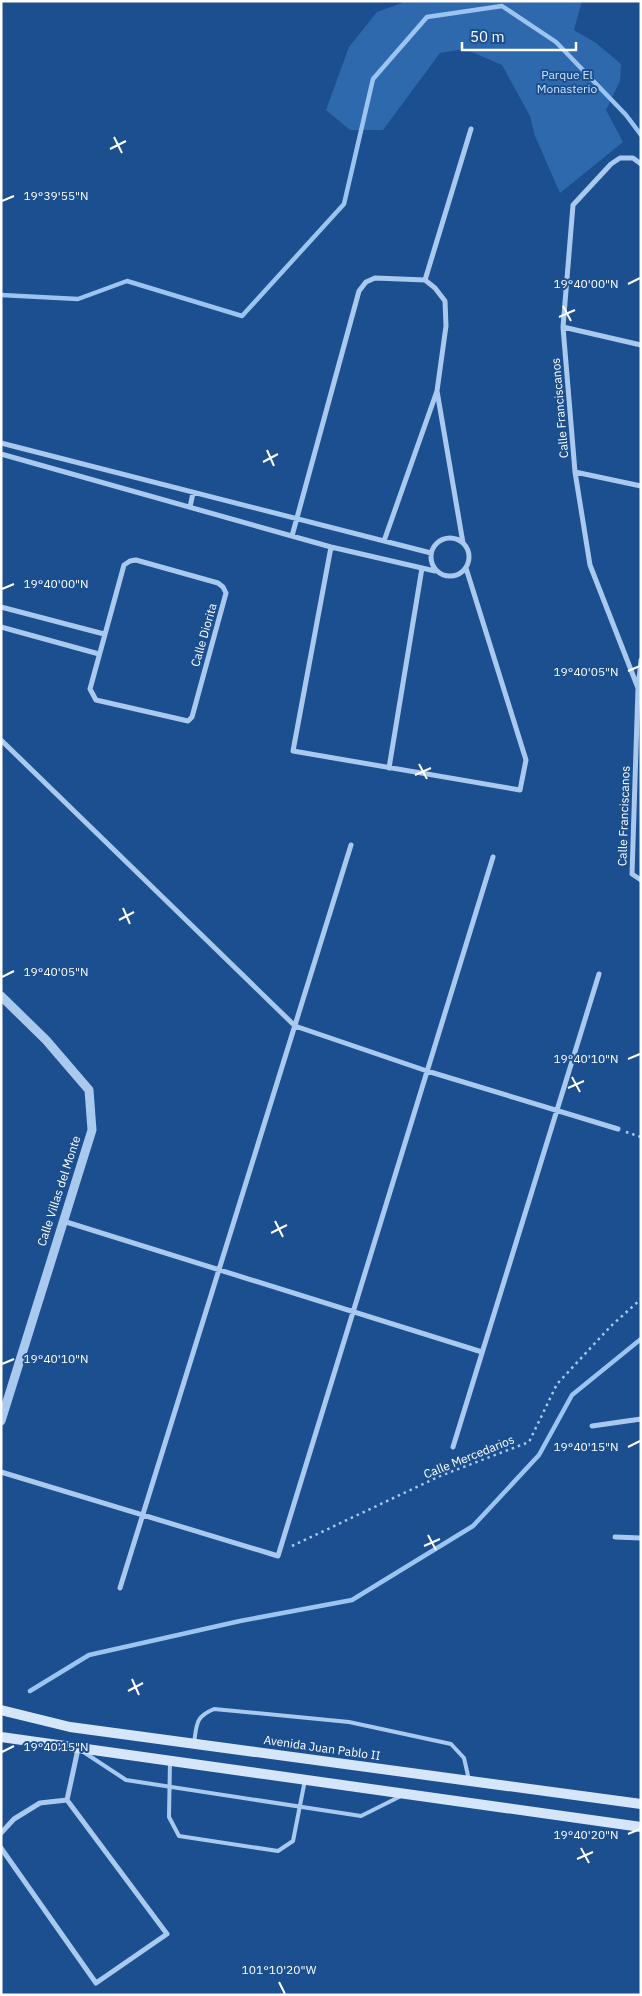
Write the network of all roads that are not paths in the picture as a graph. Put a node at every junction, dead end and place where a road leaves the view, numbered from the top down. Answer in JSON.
{"nodes":[{"id":1,"x":471,"y":129,"type":"dead end"},
{"id":2,"x":641,"y":164,"type":"edge"},
{"id":3,"x":424,"y":280,"type":"junction"},
{"id":4,"x":563,"y":327,"type":"junction"},
{"id":5,"x":641,"y":345,"type":"edge"},
{"id":6,"x":437,"y":391,"type":"junction"},
{"id":7,"x":1,"y":443,"type":"edge"},
{"id":8,"x":1,"y":454,"type":"edge"},
{"id":9,"x":575,"y":472,"type":"junction"},
{"id":10,"x":641,"y":486,"type":"edge"},
{"id":11,"x":193,"y":493,"type":"junction"},
{"id":12,"x":190,"y":507,"type":"junction"},
{"id":13,"x":298,"y":520,"type":"junction"},
{"id":14,"x":292,"y":536,"type":"junction"},
{"id":15,"x":384,"y":541,"type":"junction"},
{"id":16,"x":463,"y":543,"type":"junction"},
{"id":17,"x":331,"y":547,"type":"junction"},
{"id":18,"x":431,"y":553,"type":"junction"},
{"id":19,"x":422,"y":568,"type":"junction"},
{"id":20,"x":466,"y":568,"type":"junction"},
{"id":21,"x":435,"y":571,"type":"junction"},
{"id":22,"x":1,"y":607,"type":"edge"},
{"id":23,"x":1,"y":627,"type":"edge"},
{"id":24,"x":104,"y":634,"type":"junction"},
{"id":25,"x":99,"y":654,"type":"junction"},
{"id":26,"x":641,"y":660,"type":"edge"},
{"id":27,"x":638,"y":688,"type":"junction"},
{"id":28,"x":1,"y":740,"type":"edge"},
{"id":29,"x":389,"y":768,"type":"junction"},
{"id":30,"x":351,"y":845,"type":"dead end"},
{"id":31,"x":493,"y":857,"type":"dead end"},
{"id":32,"x":641,"y":880,"type":"edge"},
{"id":33,"x":599,"y":974,"type":"dead end"},
{"id":34,"x":1,"y":996,"type":"edge"},
{"id":35,"x":295,"y":1026,"type":"junction"},
{"id":36,"x":427,"y":1071,"type":"junction"},
{"id":37,"x":557,"y":1110,"type":"junction"},
{"id":38,"x":618,"y":1129,"type":"road end"},
{"id":39,"x":62,"y":1221,"type":"junction"},
{"id":40,"x":219,"y":1270,"type":"junction"},
{"id":41,"x":353,"y":1311,"type":"junction"},
{"id":42,"x":482,"y":1352,"type":"junction"},
{"id":43,"x":641,"y":1419,"type":"edge"},
{"id":44,"x":1,"y":1421,"type":"edge"},
{"id":45,"x":592,"y":1426,"type":"dead end"},
{"id":46,"x":453,"y":1447,"type":"dead end"},
{"id":47,"x":1,"y":1472,"type":"edge"},
{"id":48,"x":143,"y":1515,"type":"junction"},
{"id":49,"x":615,"y":1537,"type":"dead end"},
{"id":50,"x":641,"y":1538,"type":"edge"},
{"id":51,"x":120,"y":1588,"type":"dead end"},
{"id":52,"x":1,"y":1710,"type":"edge"},
{"id":53,"x":1,"y":1737,"type":"edge"},
{"id":54,"x":194,"y":1743,"type":"junction"},
{"id":55,"x":78,"y":1749,"type":"junction"},
{"id":56,"x":170,"y":1761,"type":"junction"},
{"id":57,"x":305,"y":1780,"type":"junction"},
{"id":58,"x":469,"y":1781,"type":"junction"},
{"id":59,"x":169,"y":1787,"type":"junction"},
{"id":60,"x":406,"y":1794,"type":"junction"},
{"id":61,"x":67,"y":1800,"type":"junction"},
{"id":62,"x":641,"y":1804,"type":"edge"},
{"id":63,"x":301,"y":1807,"type":"junction"},
{"id":64,"x":641,"y":1827,"type":"edge"},
{"id":65,"x":1,"y":1833,"type":"edge"},
{"id":66,"x":1,"y":1848,"type":"edge"}],
"edges":[{"from":1,"to":3,"type":"street"},
{"from":2,"to":4,"type":"street","name":"Calle Franciscanos"},
{"from":3,"to":6,"type":"street"},
{"from":3,"to":13,"type":"street"},
{"from":4,"to":5,"type":"street"},
{"from":4,"to":9,"type":"street","name":"Calle Franciscanos"},
{"from":6,"to":15,"type":"street"},
{"from":6,"to":16,"type":"street"},
{"from":7,"to":11,"type":"street"},
{"from":8,"to":12,"type":"street"},
{"from":9,"to":10,"type":"street"},
{"from":9,"to":27,"type":"street","name":"Calle Franciscanos"},
{"from":11,"to":12,"type":"street"},
{"from":11,"to":13,"type":"street"},
{"from":12,"to":14,"type":"street"},
{"from":13,"to":14,"type":"street"},
{"from":13,"to":15,"type":"street"},
{"from":14,"to":17,"type":"street"},
{"from":15,"to":18,"type":"street"},
{"from":16,"to":18,"type":"street"},
{"from":16,"to":20,"type":"street"},
{"from":17,"to":19,"type":"street"},
{"from":17,"to":29,"type":"street"},
{"from":18,"to":21,"type":"street"},
{"from":19,"to":21,"type":"street"},
{"from":19,"to":29,"type":"street"},
{"from":20,"to":21,"type":"street"},
{"from":20,"to":29,"type":"street"},
{"from":22,"to":24,"type":"street"},
{"from":23,"to":25,"type":"street"},
{"from":24,"to":25,"type":"street","name":"Calle Diorita"},
{"from":24,"to":25,"type":"street","name":"Calle Diorita"},
{"from":26,"to":27,"type":"street","name":"Calle Franciscanos"},
{"from":27,"to":32,"type":"street","name":"Calle Franciscanos"},
{"from":28,"to":35,"type":"street"},
{"from":30,"to":35,"type":"street"},
{"from":31,"to":36,"type":"street"},
{"from":33,"to":37,"type":"street"},
{"from":34,"to":39,"type":"street","name":"Calle Villas del Monte"},
{"from":35,"to":36,"type":"street"},
{"from":35,"to":40,"type":"street"},
{"from":36,"to":37,"type":"street"},
{"from":36,"to":41,"type":"street"},
{"from":37,"to":38,"type":"street"},
{"from":37,"to":42,"type":"street"},
{"from":39,"to":40,"type":"street"},
{"from":39,"to":44,"type":"street","name":"Calle Villas del Monte"},
{"from":40,"to":41,"type":"street"},
{"from":40,"to":48,"type":"street"},
{"from":41,"to":42,"type":"street"},
{"from":41,"to":48,"type":"street"},
{"from":42,"to":46,"type":"street"},
{"from":43,"to":45,"type":"street"},
{"from":47,"to":48,"type":"street"},
{"from":48,"to":51,"type":"street"},
{"from":49,"to":50,"type":"street"},
{"from":52,"to":54,"type":"main road","name":"Avenida Juan Pablo II"},
{"from":53,"to":55,"type":"main road"},
{"from":54,"to":58,"type":"main road","name":"Avenida Juan Pablo II"},
{"from":54,"to":58,"type":"lane"},
{"from":55,"to":56,"type":"main road"},
{"from":55,"to":59,"type":"lane"},
{"from":55,"to":61,"type":"street"},
{"from":56,"to":57,"type":"main road"},
{"from":56,"to":59,"type":"lane"},
{"from":57,"to":60,"type":"main road"},
{"from":57,"to":63,"type":"lane"},
{"from":58,"to":62,"type":"main road","name":"Avenida Juan Pablo II"},
{"from":59,"to":63,"type":"lane"},
{"from":59,"to":63,"type":"lane"},
{"from":60,"to":63,"type":"lane"},
{"from":60,"to":64,"type":"main road"},
{"from":61,"to":65,"type":"street"},
{"from":61,"to":66,"type":"street"}]}
